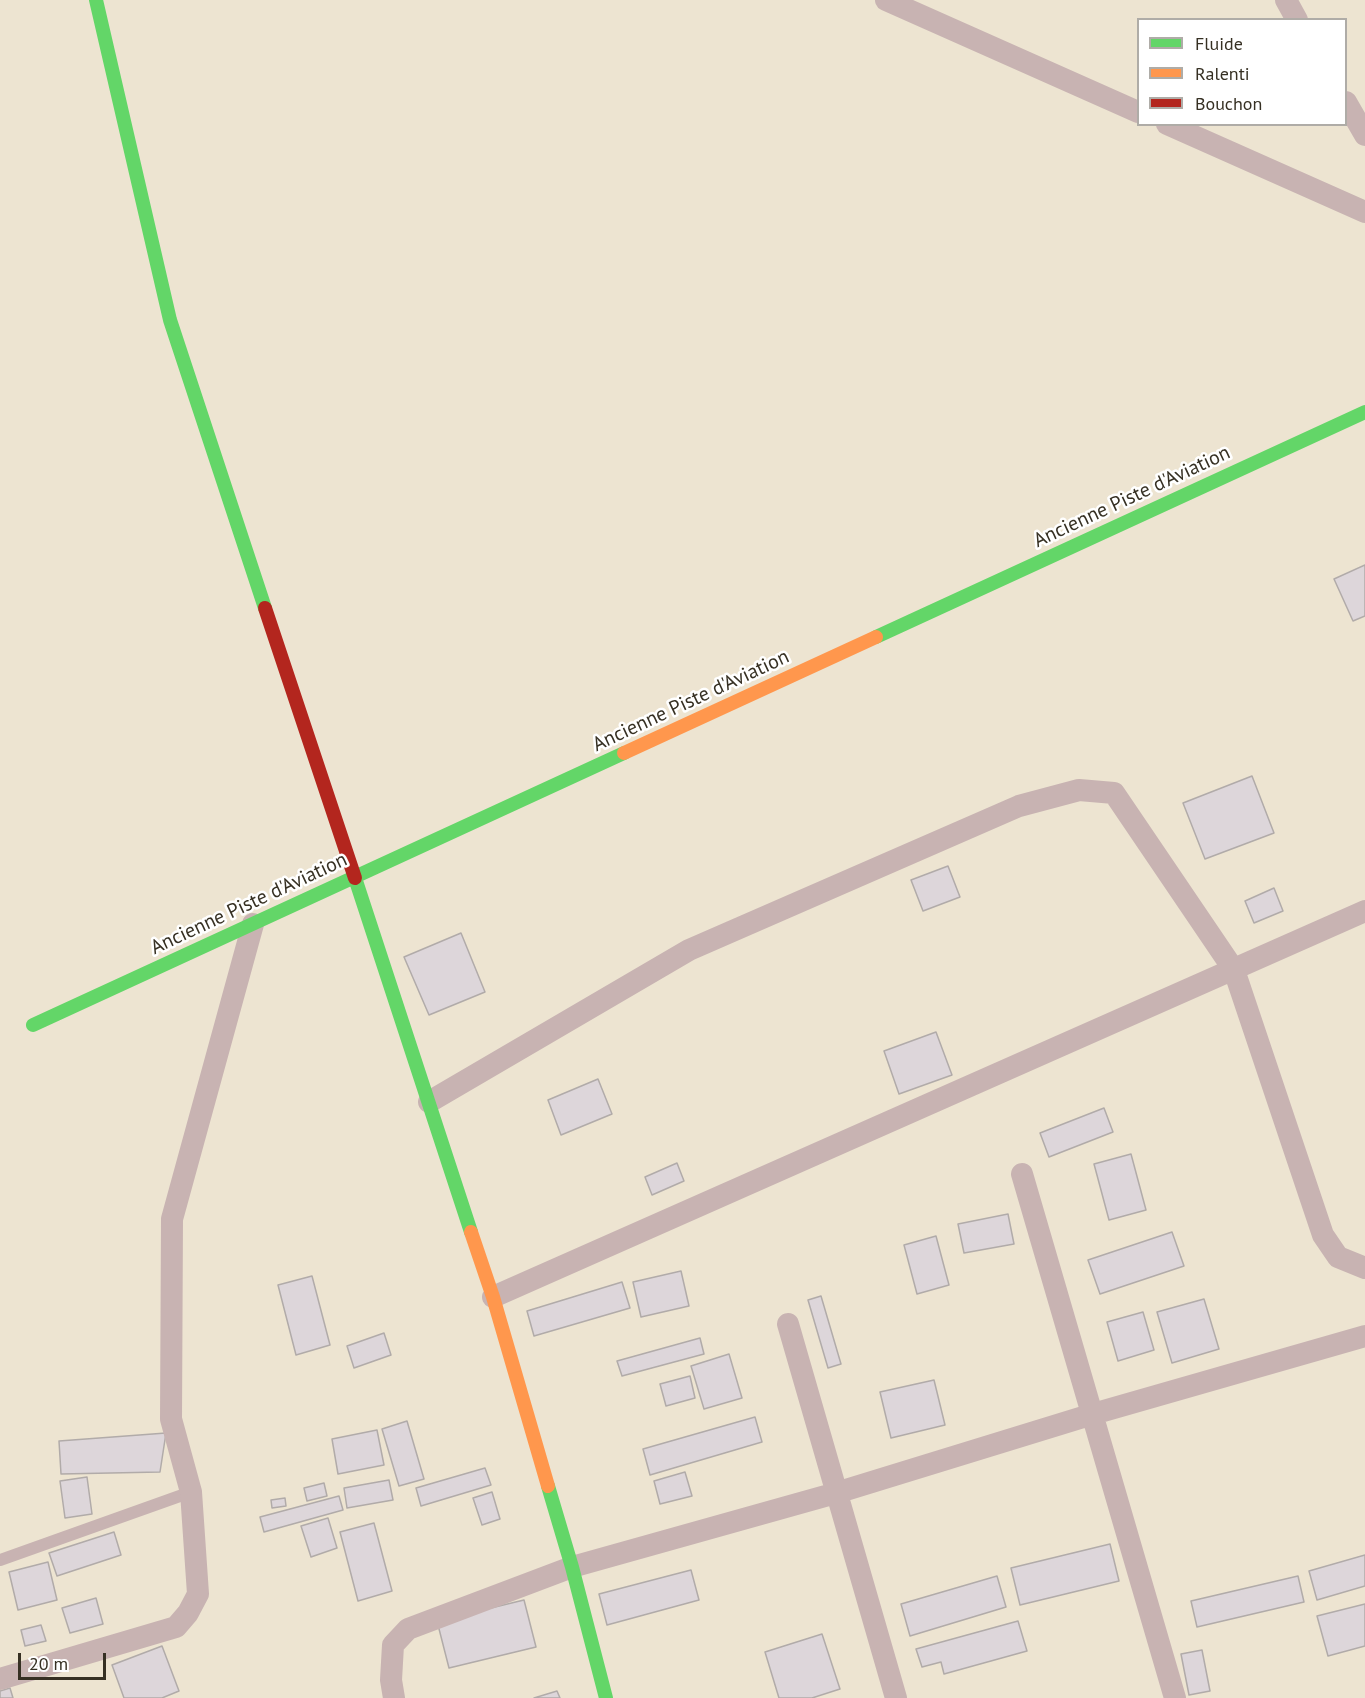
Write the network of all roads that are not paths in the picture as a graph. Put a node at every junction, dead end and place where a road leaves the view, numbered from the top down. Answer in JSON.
{"nodes":[{"id":1,"x":96,"y":0,"type":"edge"},
{"id":2,"x":886,"y":0,"type":"edge"},
{"id":3,"x":1286,"y":0,"type":"edge"},
{"id":4,"x":1297,"y":18,"type":"edge"},
{"id":5,"x":1347,"y":104,"type":"edge"},
{"id":6,"x":1137,"y":112,"type":"edge"},
{"id":7,"x":1172,"y":126,"type":"edge"},
{"id":8,"x":1365,"y":135,"type":"edge"},
{"id":9,"x":1365,"y":212,"type":"edge"},
{"id":10,"x":1365,"y":411,"type":"edge"},
{"id":11,"x":355,"y":877,"type":"junction"},
{"id":12,"x":1365,"y":911,"type":"edge"},
{"id":13,"x":253,"y":924,"type":"junction"},
{"id":14,"x":1234,"y":970,"type":"junction"},
{"id":15,"x":33,"y":1026,"type":"dead end"},
{"id":16,"x":429,"y":1102,"type":"junction"},
{"id":17,"x":1022,"y":1174,"type":"dead end"},
{"id":18,"x":1365,"y":1268,"type":"edge"},
{"id":19,"x":493,"y":1297,"type":"junction"},
{"id":20,"x":788,"y":1324,"type":"dead end"},
{"id":21,"x":1365,"y":1336,"type":"edge"},
{"id":22,"x":1093,"y":1414,"type":"junction"},
{"id":23,"x":190,"y":1492,"type":"junction"},
{"id":24,"x":836,"y":1493,"type":"junction"},
{"id":25,"x":0,"y":1560,"type":"edge"},
{"id":26,"x":573,"y":1567,"type":"junction"},
{"id":27,"x":0,"y":1679,"type":"edge"},
{"id":28,"x":394,"y":1698,"type":"edge"},
{"id":29,"x":606,"y":1698,"type":"edge"},
{"id":30,"x":896,"y":1698,"type":"edge"},
{"id":31,"x":1175,"y":1698,"type":"edge"}],
"edges":[{"from":1,"to":11,"type":"street"},
{"from":2,"to":6,"type":"street"},
{"from":3,"to":4,"type":"street"},
{"from":5,"to":8,"type":"street"},
{"from":7,"to":9,"type":"street"},
{"from":10,"to":11,"type":"street","name":"Ancienne Piste d'Aviation"},
{"from":11,"to":13,"type":"street","name":"Ancienne Piste d'Aviation"},
{"from":11,"to":16,"type":"street"},
{"from":12,"to":14,"type":"street"},
{"from":13,"to":15,"type":"street","name":"Ancienne Piste d'Aviation"},
{"from":13,"to":23,"type":"street"},
{"from":14,"to":16,"type":"street"},
{"from":14,"to":18,"type":"street"},
{"from":14,"to":19,"type":"street"},
{"from":16,"to":19,"type":"street"},
{"from":17,"to":22,"type":"street"},
{"from":19,"to":26,"type":"street"},
{"from":20,"to":24,"type":"street"},
{"from":21,"to":22,"type":"street"},
{"from":22,"to":24,"type":"street"},
{"from":22,"to":31,"type":"street"},
{"from":23,"to":25,"type":"lane"},
{"from":23,"to":27,"type":"street"},
{"from":24,"to":26,"type":"street"},
{"from":24,"to":30,"type":"street"},
{"from":26,"to":28,"type":"street"},
{"from":26,"to":29,"type":"street"}]}
